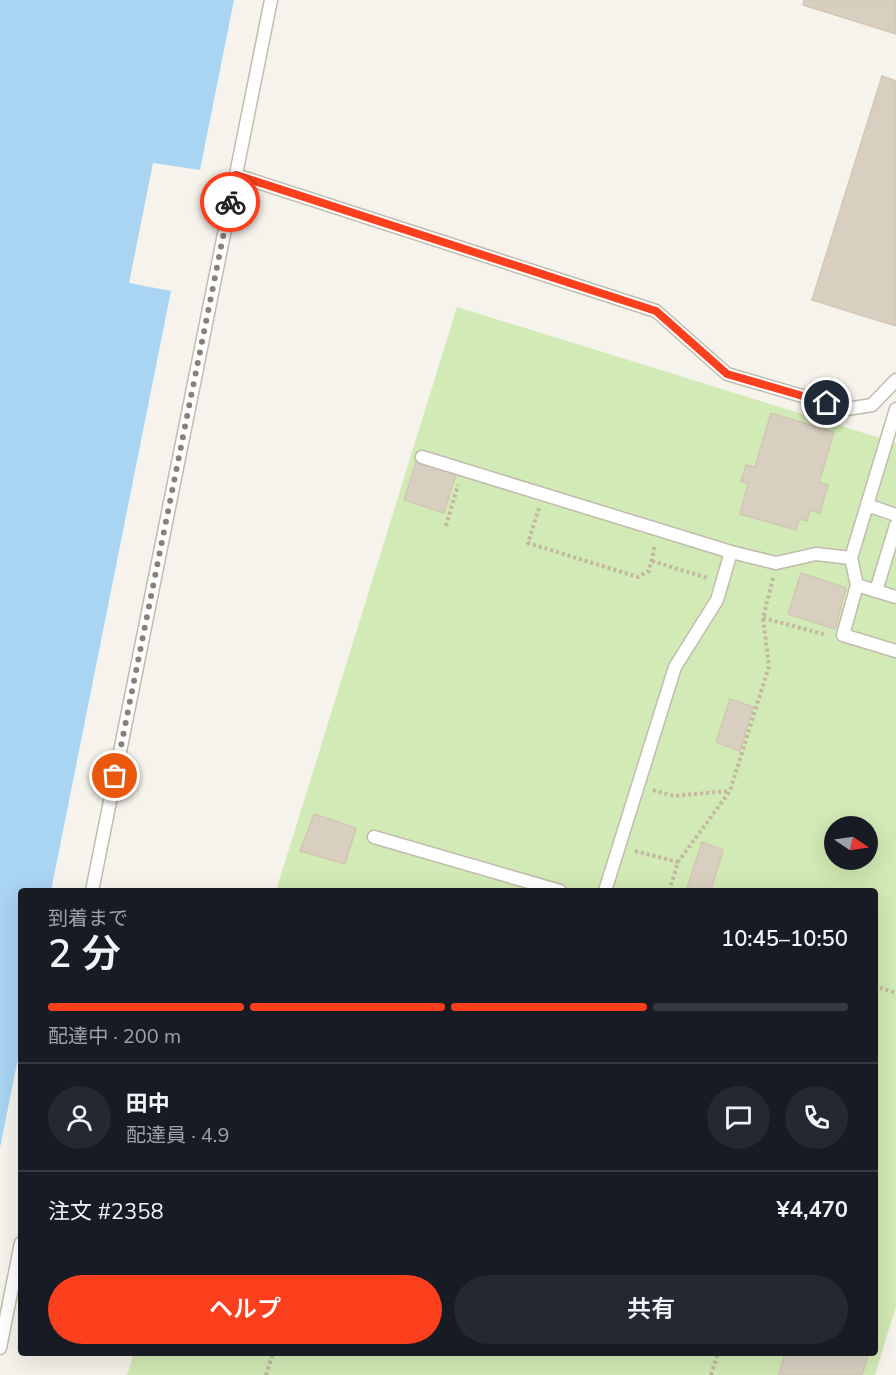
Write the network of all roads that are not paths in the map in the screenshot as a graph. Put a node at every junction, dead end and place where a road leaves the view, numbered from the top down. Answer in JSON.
{"nodes":[{"id":1,"x":271,"y":0,"type":"edge"},
{"id":2,"x":236,"y":175,"type":"junction"},
{"id":3,"x":896,"y":380,"type":"edge"},
{"id":4,"x":896,"y":409,"type":"edge"},
{"id":5,"x":422,"y":457,"type":"dead end"},
{"id":6,"x":867,"y":505,"type":"junction"},
{"id":7,"x":896,"y":515,"type":"edge"},
{"id":8,"x":896,"y":525,"type":"edge"},
{"id":9,"x":731,"y":552,"type":"junction"},
{"id":10,"x":851,"y":558,"type":"junction"},
{"id":11,"x":857,"y":585,"type":"junction"},
{"id":12,"x":876,"y":591,"type":"junction"},
{"id":13,"x":896,"y":597,"type":"edge"},
{"id":14,"x":896,"y":651,"type":"edge"},
{"id":15,"x":374,"y":837,"type":"dead end"},
{"id":16,"x":93,"y":888,"type":"edge"},
{"id":17,"x":551,"y":888,"type":"edge"},
{"id":18,"x":606,"y":888,"type":"edge"},
{"id":19,"x":18,"y":1258,"type":"edge"},
{"id":20,"x":0,"y":1348,"type":"edge"}],
"edges":[{"from":1,"to":2,"type":"lane"},
{"from":2,"to":3,"type":"lane"},
{"from":2,"to":16,"type":"lane"},
{"from":4,"to":6,"type":"lane"},
{"from":5,"to":9,"type":"lane"},
{"from":6,"to":7,"type":"lane"},
{"from":6,"to":10,"type":"lane"},
{"from":8,"to":12,"type":"lane"},
{"from":9,"to":10,"type":"lane"},
{"from":9,"to":18,"type":"lane"},
{"from":10,"to":11,"type":"lane"},
{"from":11,"to":12,"type":"lane"},
{"from":11,"to":14,"type":"lane"},
{"from":12,"to":13,"type":"lane"},
{"from":15,"to":17,"type":"lane"},
{"from":19,"to":20,"type":"lane"}]}
